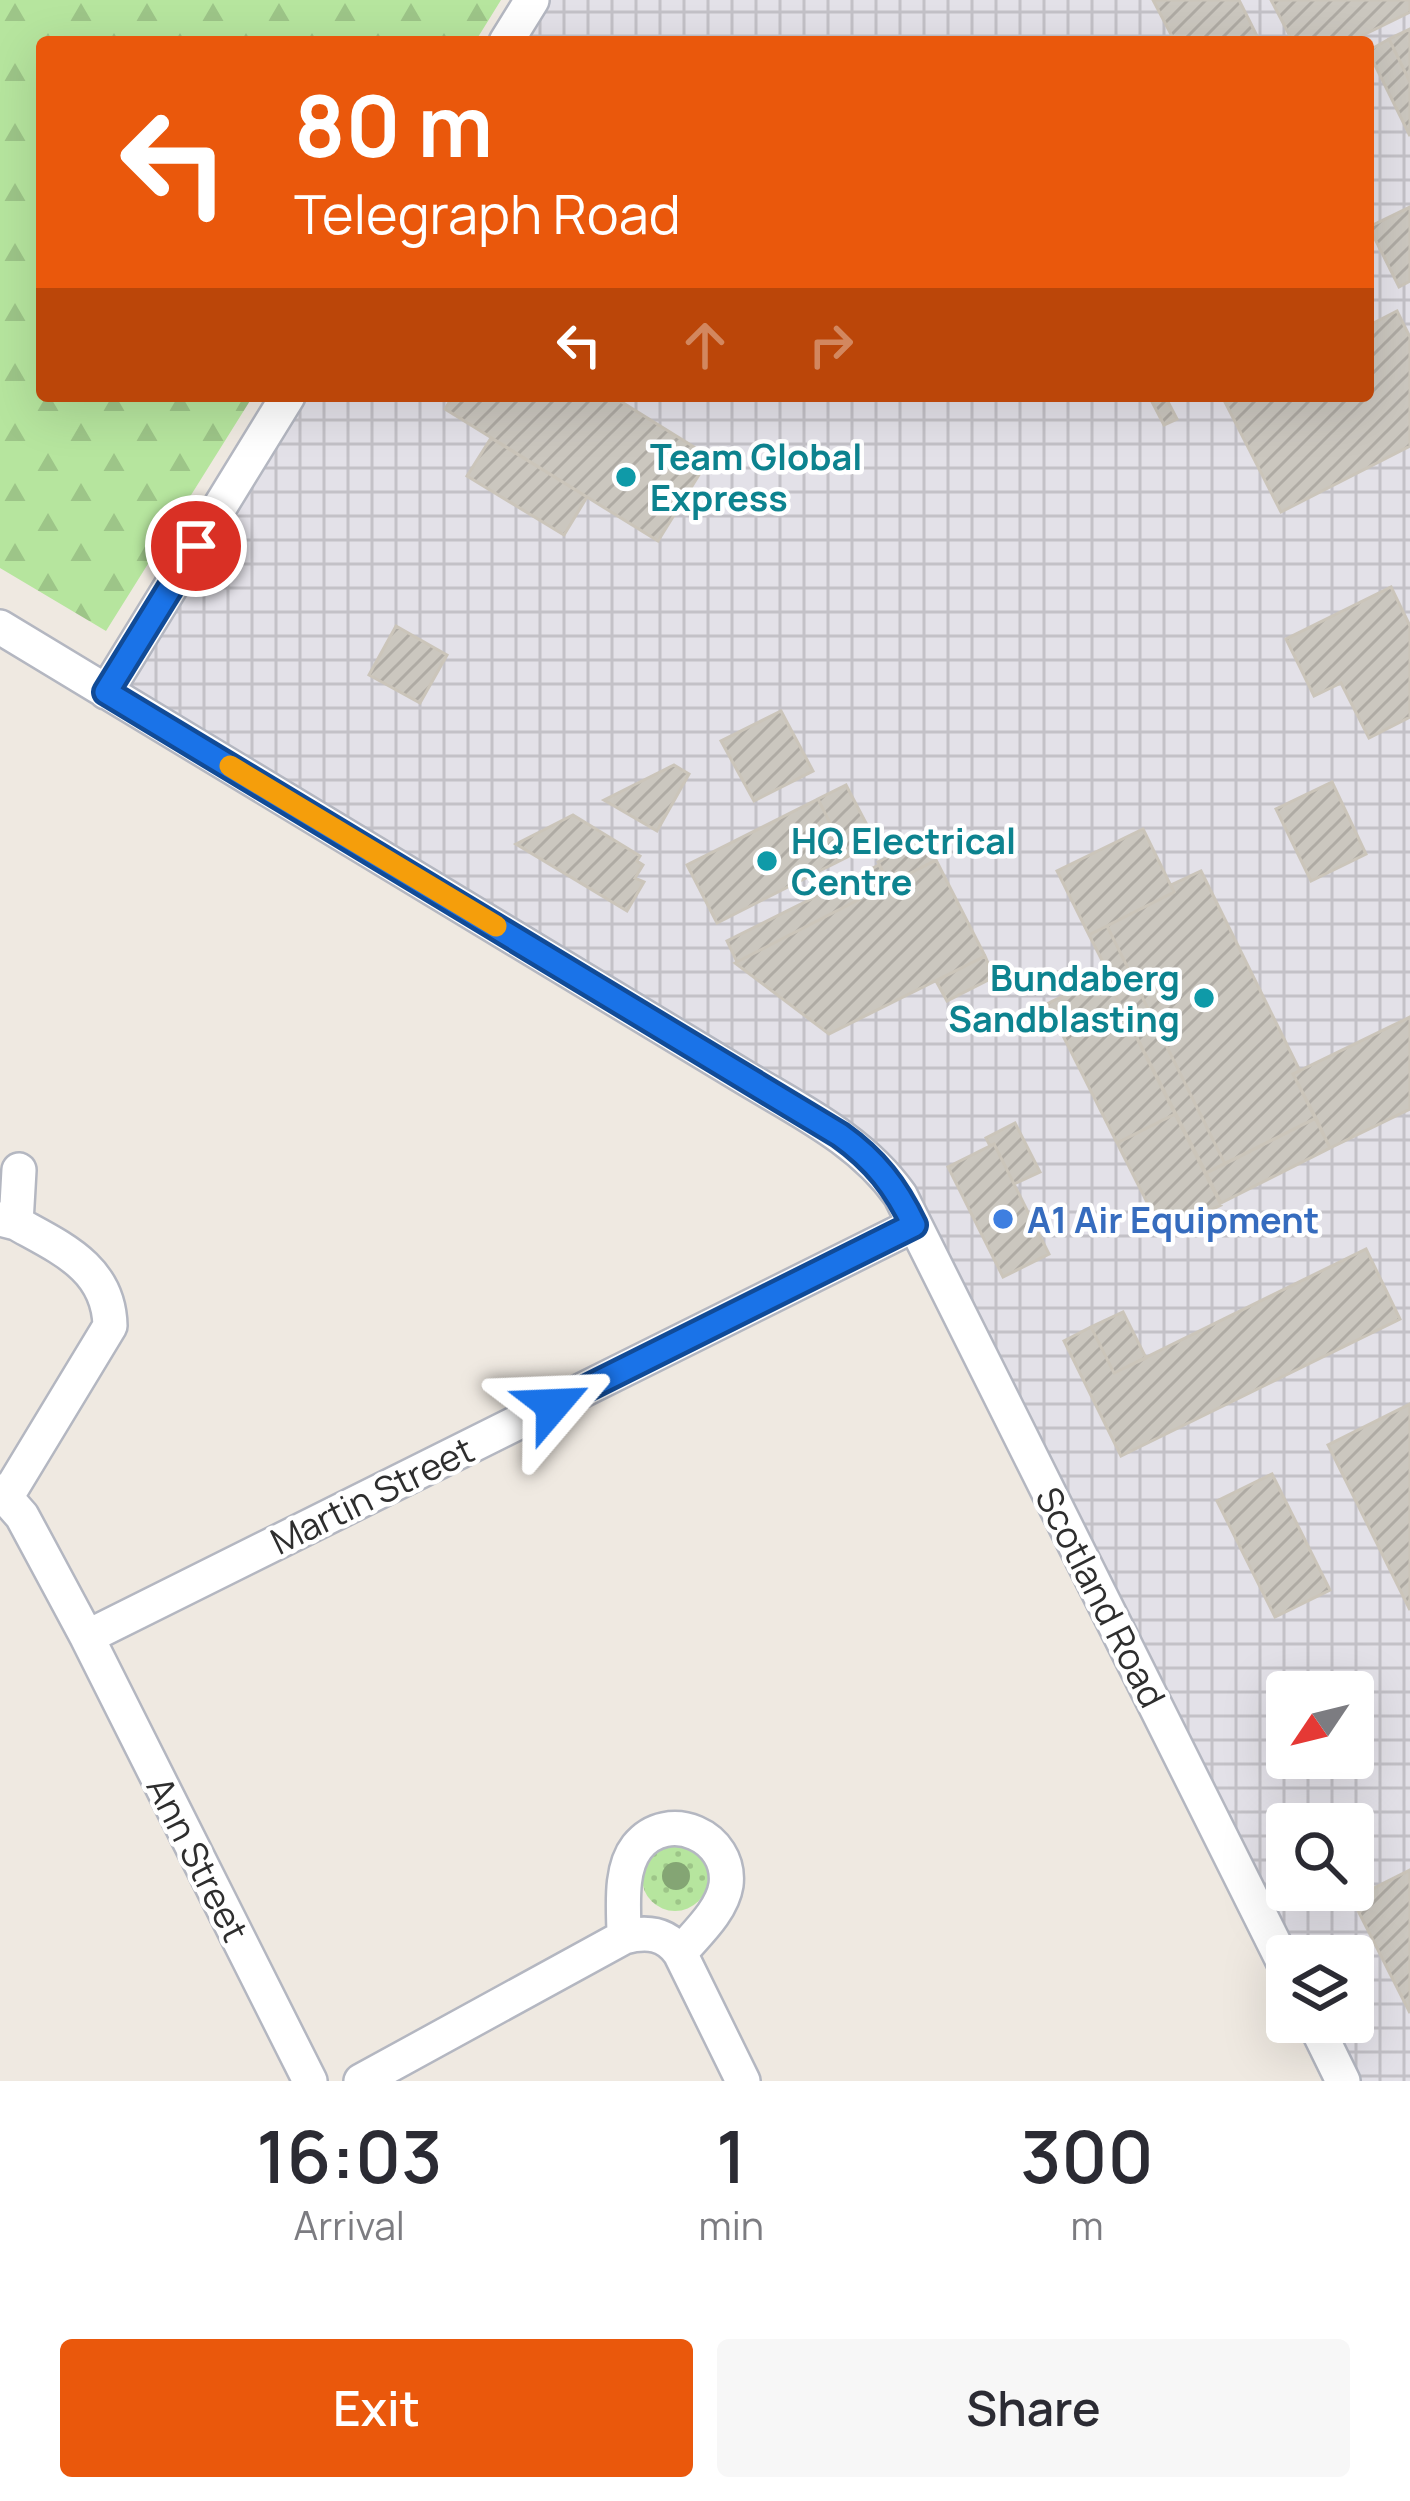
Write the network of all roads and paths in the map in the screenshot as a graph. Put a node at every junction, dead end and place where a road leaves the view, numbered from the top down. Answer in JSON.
{"nodes":[{"id":1,"x":532,"y":0,"type":"edge"},
{"id":2,"x":510,"y":36,"type":"edge"},
{"id":3,"x":284,"y":402,"type":"edge"},
{"id":4,"x":0,"y":627,"type":"edge"},
{"id":5,"x":106,"y":692,"type":"junction"},
{"id":6,"x":19,"y":1170,"type":"dead end"},
{"id":7,"x":8,"y":1221,"type":"edge"},
{"id":8,"x":914,"y":1225,"type":"junction"},
{"id":9,"x":3,"y":1494,"type":"edge"},
{"id":10,"x":87,"y":1637,"type":"junction"},
{"id":11,"x":1270,"y":1935,"type":"edge"},
{"id":12,"x":623,"y":1937,"type":"junction"},
{"id":13,"x":680,"y":1953,"type":"junction"},
{"id":14,"x":1324,"y":2043,"type":"edge"},
{"id":15,"x":310,"y":2081,"type":"edge"},
{"id":16,"x":361,"y":2081,"type":"edge"},
{"id":17,"x":743,"y":2081,"type":"edge"},
{"id":18,"x":1343,"y":2081,"type":"edge"}],
"edges":[{"from":1,"to":2,"type":"street"},
{"from":3,"to":5,"type":"street"},
{"from":4,"to":5,"type":"street","name":"Scotland Road"},
{"from":5,"to":8,"type":"street","name":"Scotland Road"},
{"from":6,"to":7,"type":"street"},
{"from":7,"to":9,"type":"street"},
{"from":8,"to":10,"type":"street","name":"Martin Street"},
{"from":8,"to":11,"type":"street","name":"Scotland Road"},
{"from":9,"to":10,"type":"street","name":"Ann Street"},
{"from":10,"to":15,"type":"street","name":"Ann Street"},
{"from":12,"to":13,"type":"street"},
{"from":12,"to":13,"type":"street"},
{"from":12,"to":16,"type":"street"},
{"from":13,"to":17,"type":"street"},
{"from":14,"to":18,"type":"street"}]}
